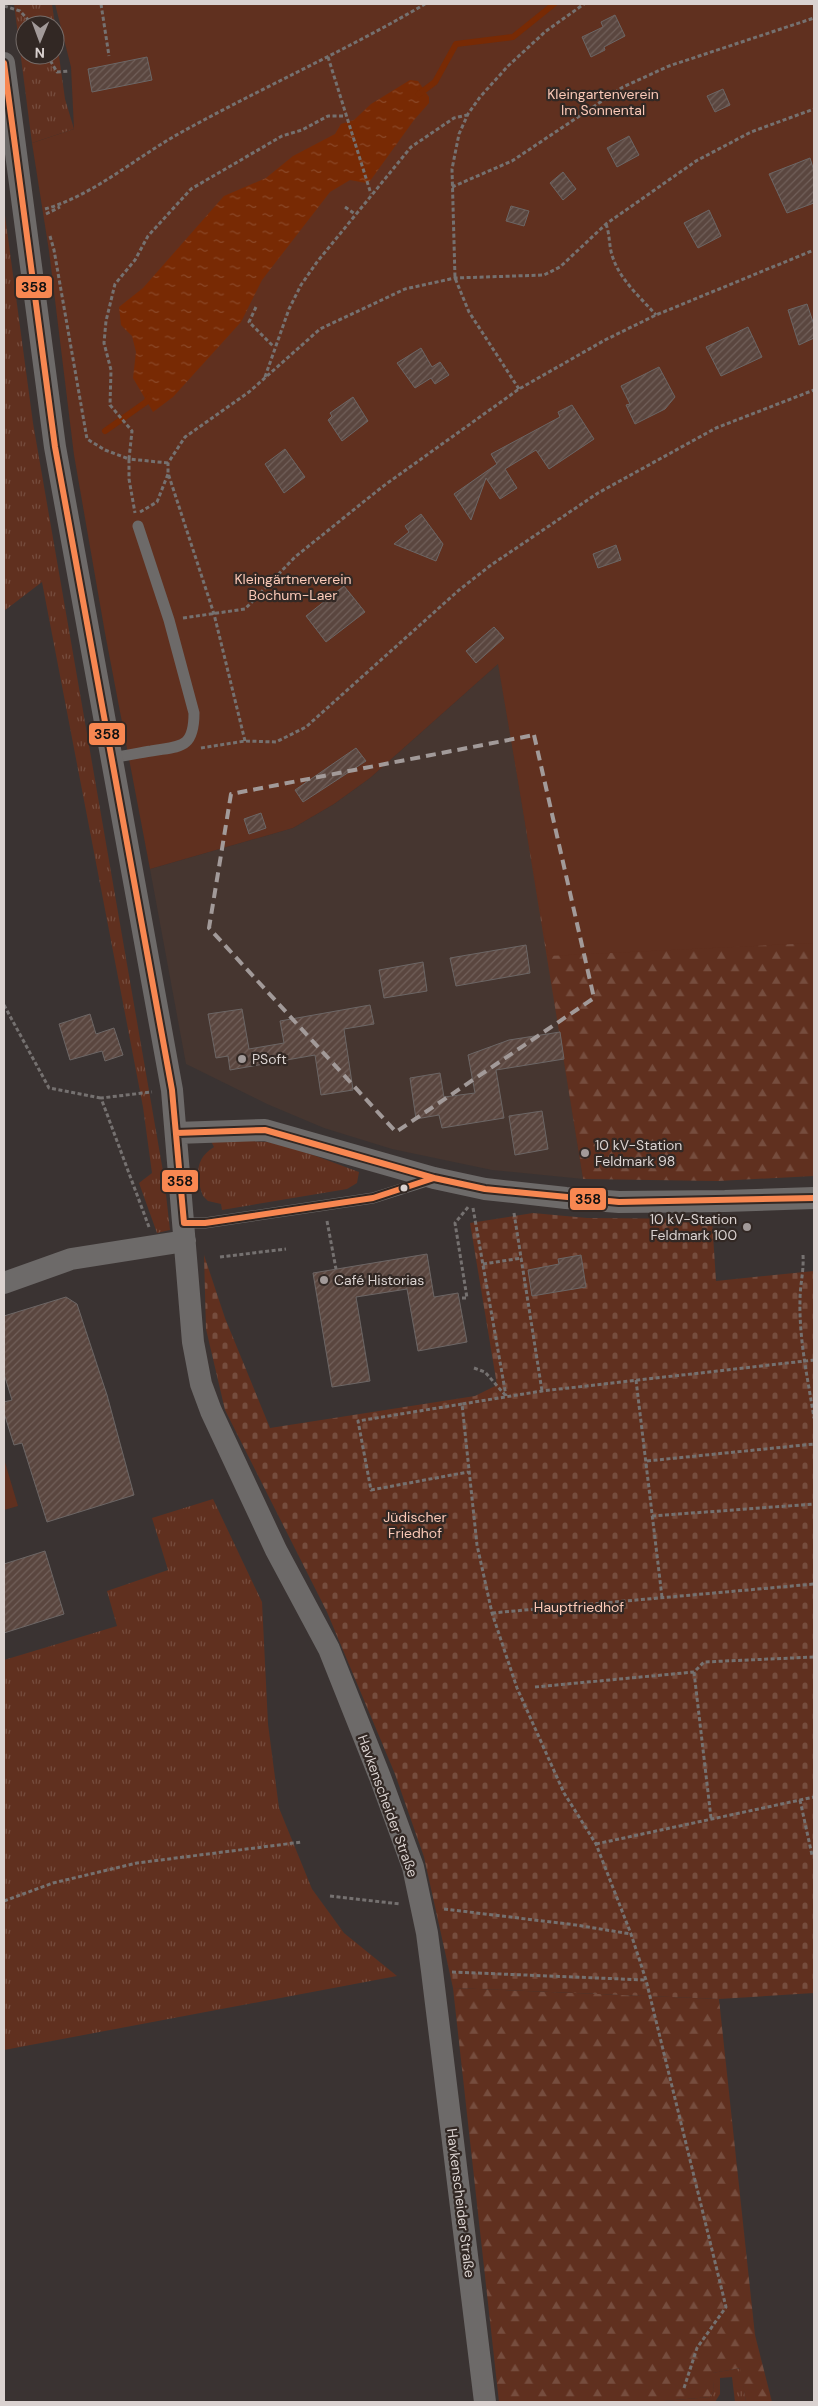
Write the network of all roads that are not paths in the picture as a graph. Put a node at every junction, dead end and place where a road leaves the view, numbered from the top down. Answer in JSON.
{"nodes":[{"id":1,"x":4,"y":63,"type":"edge"},
{"id":2,"x":6,"y":95,"type":"edge"},
{"id":3,"x":136,"y":520,"type":"road end"},
{"id":4,"x":112,"y":758,"type":"junction"},
{"id":5,"x":176,"y":1133,"type":"junction"},
{"id":6,"x":434,"y":1178,"type":"junction"},
{"id":7,"x":814,"y":1198,"type":"edge"},
{"id":8,"x":185,"y":1232,"type":"junction"},
{"id":9,"x":4,"y":1283,"type":"edge"},
{"id":10,"x":485,"y":2402,"type":"edge"}],
"edges":[{"from":1,"to":2,"type":"street","name":"Havkenscheider Straße"},
{"from":2,"to":4,"type":"street","name":"Havkenscheider Straße"},
{"from":3,"to":4,"type":"lane"},
{"from":4,"to":5,"type":"street","name":"Havkenscheider Straße"},
{"from":5,"to":6,"type":"street"},
{"from":5,"to":8,"type":"street","name":"Havkenscheider Straße"},
{"from":6,"to":7,"type":"street"},
{"from":6,"to":8,"type":"lane"},
{"from":8,"to":9,"type":"street"},
{"from":8,"to":10,"type":"street","name":"Havkenscheider Straße"}]}
